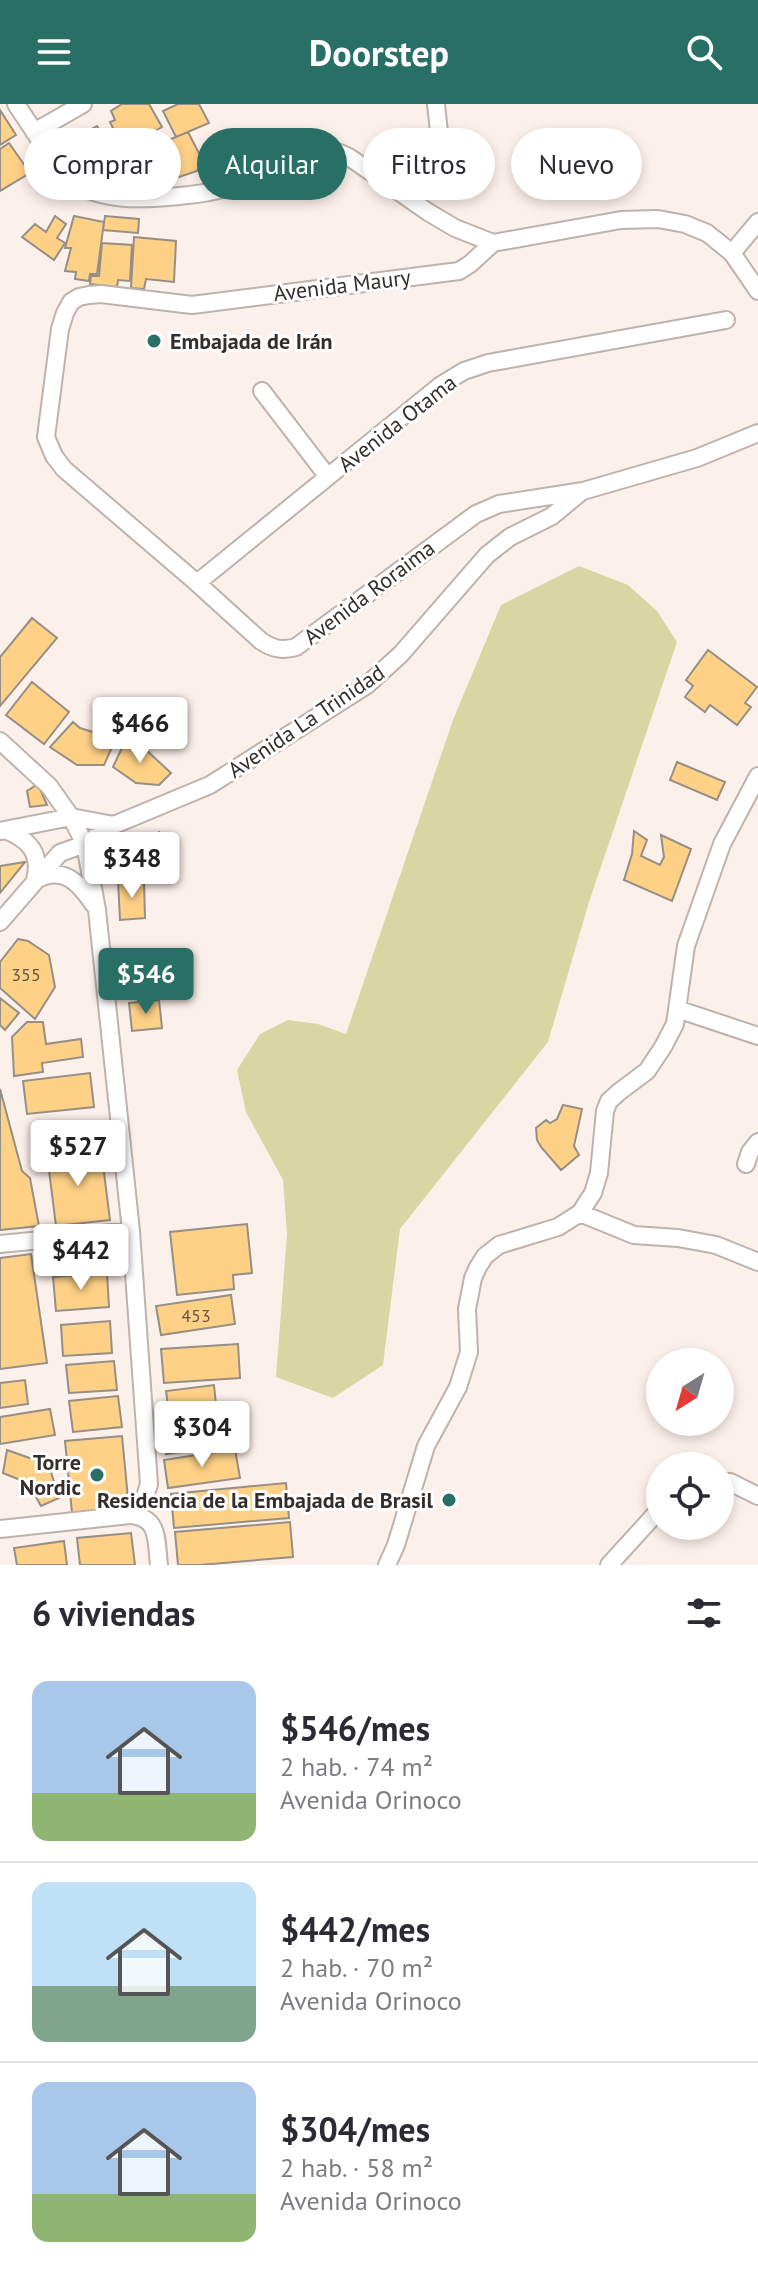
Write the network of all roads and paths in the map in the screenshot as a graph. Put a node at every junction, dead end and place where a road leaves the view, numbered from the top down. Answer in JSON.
{"nodes":[{"id":1,"x":16,"y":104,"type":"edge"},
{"id":2,"x":83,"y":104,"type":"edge"},
{"id":3,"x":436,"y":104,"type":"edge"},
{"id":4,"x":31,"y":128,"type":"edge"},
{"id":5,"x":41,"y":128,"type":"edge"},
{"id":6,"x":439,"y":128,"type":"edge"},
{"id":7,"x":181,"y":195,"type":"edge"},
{"id":8,"x":758,"y":222,"type":"edge"},
{"id":9,"x":493,"y":243,"type":"junction"},
{"id":10,"x":732,"y":253,"type":"junction"},
{"id":11,"x":758,"y":291,"type":"edge"},
{"id":12,"x":726,"y":320,"type":"dead end"},
{"id":13,"x":262,"y":391,"type":"dead end"},
{"id":14,"x":758,"y":433,"type":"edge"},
{"id":15,"x":46,"y":437,"type":"joint"},
{"id":16,"x":328,"y":477,"type":"junction"},
{"id":17,"x":583,"y":491,"type":"junction"},
{"id":18,"x":197,"y":583,"type":"junction"},
{"id":19,"x":0,"y":741,"type":"edge"},
{"id":20,"x":758,"y":776,"type":"edge"},
{"id":21,"x":71,"y":817,"type":"junction"},
{"id":22,"x":114,"y":825,"type":"junction"},
{"id":23,"x":3,"y":830,"type":"edge"},
{"id":24,"x":85,"y":844,"type":"junction"},
{"id":25,"x":35,"y":880,"type":"junction"},
{"id":26,"x":97,"y":910,"type":"junction"},
{"id":27,"x":0,"y":922,"type":"edge"},
{"id":28,"x":677,"y":1009,"type":"junction"},
{"id":29,"x":758,"y":1036,"type":"edge"},
{"id":30,"x":758,"y":1142,"type":"edge"},
{"id":31,"x":746,"y":1164,"type":"dead end"},
{"id":32,"x":580,"y":1213,"type":"junction"},
{"id":33,"x":131,"y":1231,"type":"junction"},
{"id":34,"x":0,"y":1244,"type":"edge"},
{"id":35,"x":758,"y":1262,"type":"edge"},
{"id":36,"x":734,"y":1484,"type":"edge"},
{"id":37,"x":758,"y":1496,"type":"edge"},
{"id":38,"x":130,"y":1515,"type":"junction"},
{"id":39,"x":646,"y":1524,"type":"edge"},
{"id":40,"x":0,"y":1529,"type":"edge"},
{"id":41,"x":159,"y":1565,"type":"edge"},
{"id":42,"x":387,"y":1565,"type":"edge"},
{"id":43,"x":609,"y":1565,"type":"edge"}],
"edges":[{"from":1,"to":4,"type":"street"},
{"from":2,"to":5,"type":"street"},
{"from":3,"to":6,"type":"street"},
{"from":7,"to":9,"type":"street"},
{"from":8,"to":10,"type":"street"},
{"from":9,"to":10,"type":"street"},
{"from":9,"to":15,"type":"street","name":"Avenida Maury"},
{"from":10,"to":11,"type":"street"},
{"from":12,"to":16,"type":"street","name":"Avenida Otama"},
{"from":13,"to":16,"type":"street"},
{"from":14,"to":17,"type":"street","name":"Avenida Roraima"},
{"from":15,"to":18,"type":"street","name":"Avenida Roraima"},
{"from":16,"to":18,"type":"street","name":"Avenida Otama"},
{"from":17,"to":18,"type":"street","name":"Avenida Roraima"},
{"from":17,"to":22,"type":"street","name":"Avenida La Trinidad"},
{"from":19,"to":21,"type":"street"},
{"from":20,"to":28,"type":"street"},
{"from":21,"to":22,"type":"street"},
{"from":21,"to":23,"type":"street"},
{"from":21,"to":24,"type":"street"},
{"from":22,"to":24,"type":"street","name":"Avenida La Trinidad"},
{"from":23,"to":25,"type":"street"},
{"from":24,"to":25,"type":"street","name":"Avenida La Trinidad"},
{"from":24,"to":26,"type":"street"},
{"from":25,"to":26,"type":"street"},
{"from":25,"to":27,"type":"street","name":"Avenida La Trinidad"},
{"from":26,"to":33,"type":"street"},
{"from":28,"to":29,"type":"street"},
{"from":28,"to":32,"type":"street"},
{"from":30,"to":31,"type":"street"},
{"from":32,"to":35,"type":"street"},
{"from":32,"to":42,"type":"street"},
{"from":33,"to":34,"type":"street"},
{"from":33,"to":38,"type":"street"},
{"from":36,"to":37,"type":"street"},
{"from":38,"to":40,"type":"street"},
{"from":38,"to":41,"type":"street"},
{"from":39,"to":43,"type":"street"}]}
